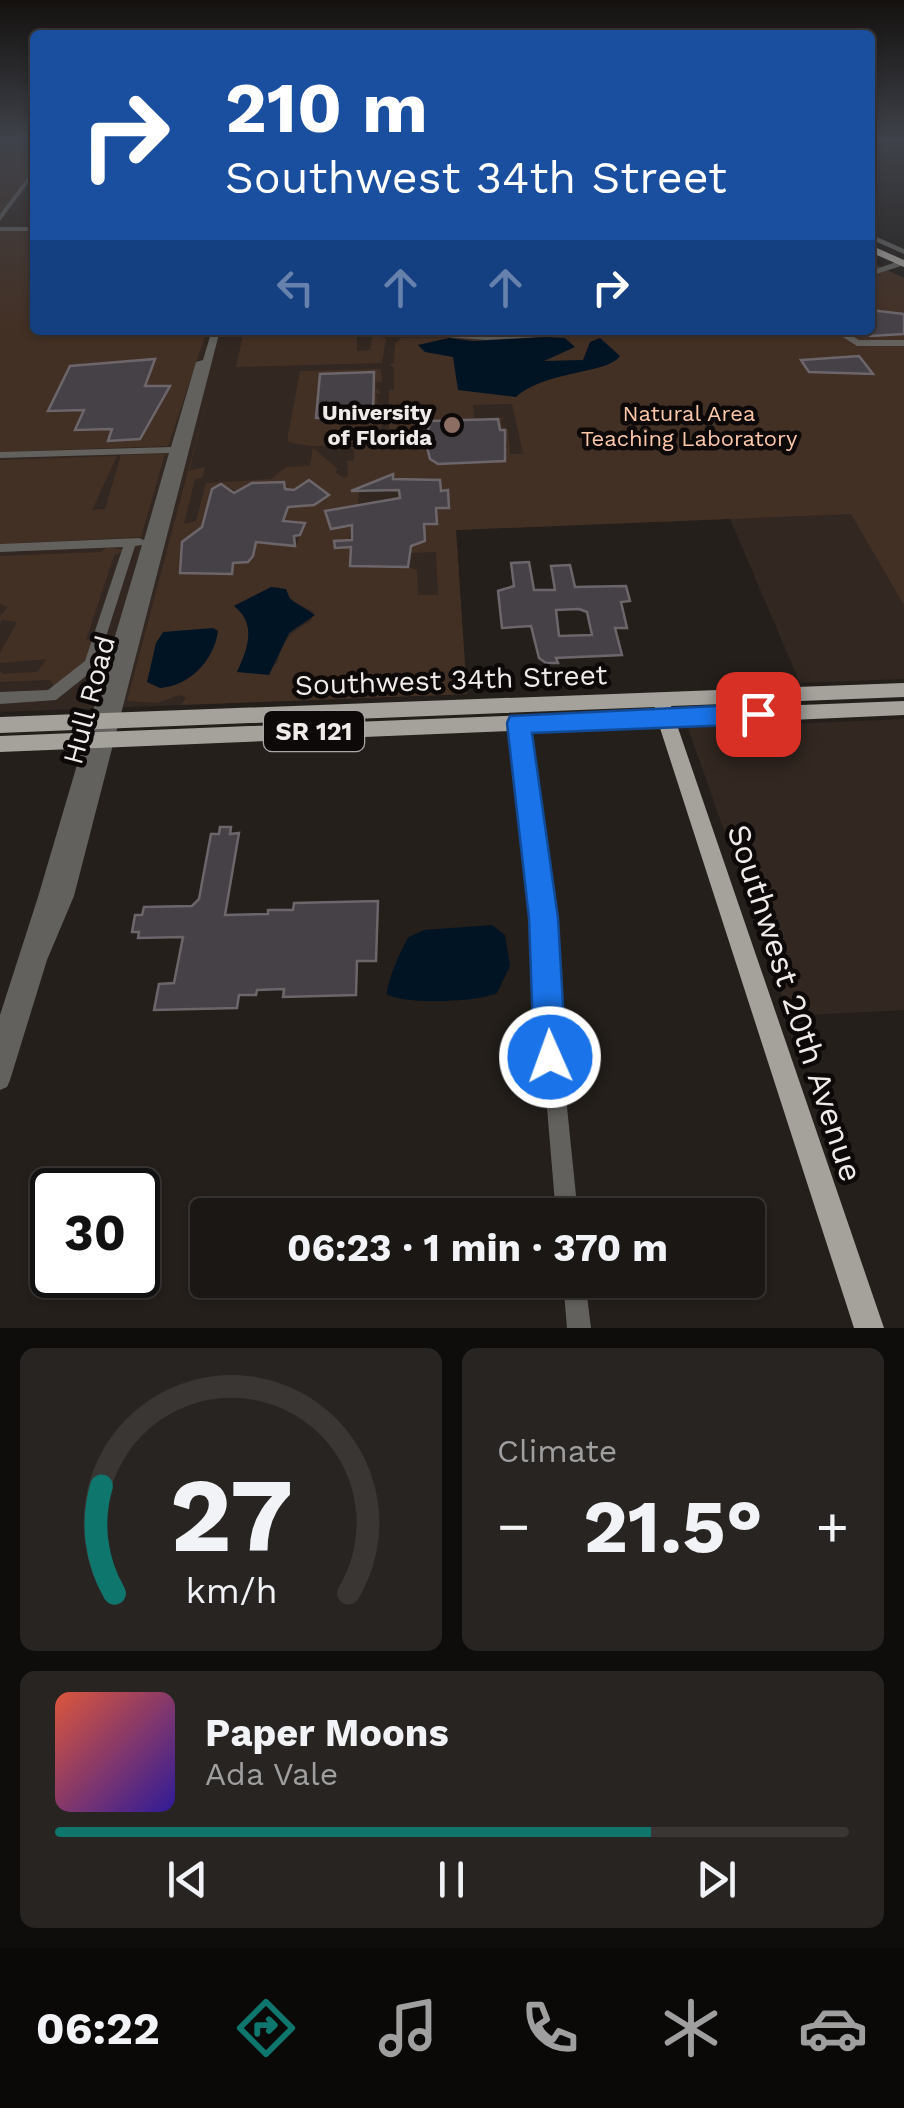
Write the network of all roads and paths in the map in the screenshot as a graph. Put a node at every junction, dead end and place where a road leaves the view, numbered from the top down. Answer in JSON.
{"nodes":[{"id":1,"x":30,"y":228,"type":"edge"},
{"id":2,"x":0,"y":229,"type":"edge"},
{"id":3,"x":904,"y":238,"type":"edge"},
{"id":4,"x":875,"y":240,"type":"edge"},
{"id":5,"x":875,"y":243,"type":"edge"},
{"id":6,"x":875,"y":257,"type":"edge"},
{"id":7,"x":901,"y":264,"type":"edge"},
{"id":8,"x":875,"y":272,"type":"edge"},
{"id":9,"x":214,"y":335,"type":"edge"},
{"id":10,"x":214,"y":335,"type":"edge"},
{"id":11,"x":459,"y":335,"type":"edge"},
{"id":12,"x":523,"y":335,"type":"edge"},
{"id":13,"x":844,"y":335,"type":"edge"},
{"id":14,"x":904,"y":342,"type":"edge"},
{"id":15,"x":180,"y":450,"type":"junction"},
{"id":16,"x":0,"y":456,"type":"edge"},
{"id":17,"x":130,"y":542,"type":"junction"},
{"id":18,"x":153,"y":542,"type":"junction"},
{"id":19,"x":0,"y":548,"type":"edge"},
{"id":20,"x":903,"y":696,"type":"edge"},
{"id":21,"x":0,"y":698,"type":"edge"},
{"id":22,"x":596,"y":702,"type":"junction"},
{"id":23,"x":663,"y":708,"type":"junction"},
{"id":24,"x":519,"y":723,"type":"junction"},
{"id":25,"x":0,"y":725,"type":"edge"},
{"id":26,"x":102,"y":731,"type":"junction"},
{"id":27,"x":0,"y":744,"type":"edge"},
{"id":28,"x":0,"y":1044,"type":"edge"},
{"id":29,"x":0,"y":1080,"type":"edge"},
{"id":30,"x":565,"y":1198,"type":"edge"},
{"id":31,"x":576,"y":1298,"type":"edge"},
{"id":32,"x":580,"y":1328,"type":"edge"},
{"id":33,"x":869,"y":1328,"type":"edge"}],
"edges":[{"from":1,"to":2,"type":"street"},
{"from":3,"to":4,"type":"street"},
{"from":5,"to":7,"type":"main road"},
{"from":6,"to":7,"type":"main road"},
{"from":7,"to":8,"type":"street"},
{"from":9,"to":15,"type":"street","name":"Hull Road"},
{"from":10,"to":15,"type":"street","name":"Hull Road"},
{"from":11,"to":12,"type":"street"},
{"from":13,"to":14,"type":"street"},
{"from":15,"to":16,"type":"street"},
{"from":15,"to":18,"type":"street","name":"Hull Road"},
{"from":17,"to":18,"type":"street"},
{"from":17,"to":19,"type":"street"},
{"from":17,"to":21,"type":"street"},
{"from":18,"to":26,"type":"street","name":"Hull Road"},
{"from":20,"to":23,"type":"main road","name":"Southwest 34th Street","number":"SR 121"},
{"from":20,"to":23,"type":"main road","name":"Southwest 34th Street","number":"SR 121"},
{"from":22,"to":23,"type":"main road","name":"Southwest 34th Street","number":"SR 121"},
{"from":22,"to":24,"type":"main road"},
{"from":22,"to":26,"type":"main road","name":"Southwest 34th Street","number":"SR 121"},
{"from":23,"to":24,"type":"main road","name":"Southwest 34th Street","number":"SR 121"},
{"from":23,"to":33,"type":"main road","name":"Southwest 20th Avenue"},
{"from":24,"to":26,"type":"main road","name":"Southwest 34th Street","number":"SR 121"},
{"from":24,"to":30,"type":"street"},
{"from":25,"to":26,"type":"main road","name":"Southwest 34th Street","number":"SR 121"},
{"from":26,"to":27,"type":"main road","name":"Southwest 34th Street","number":"SR 121"},
{"from":26,"to":28,"type":"street","name":"Hull Road"},
{"from":26,"to":29,"type":"street","name":"Hull Road"},
{"from":31,"to":32,"type":"street"}]}
